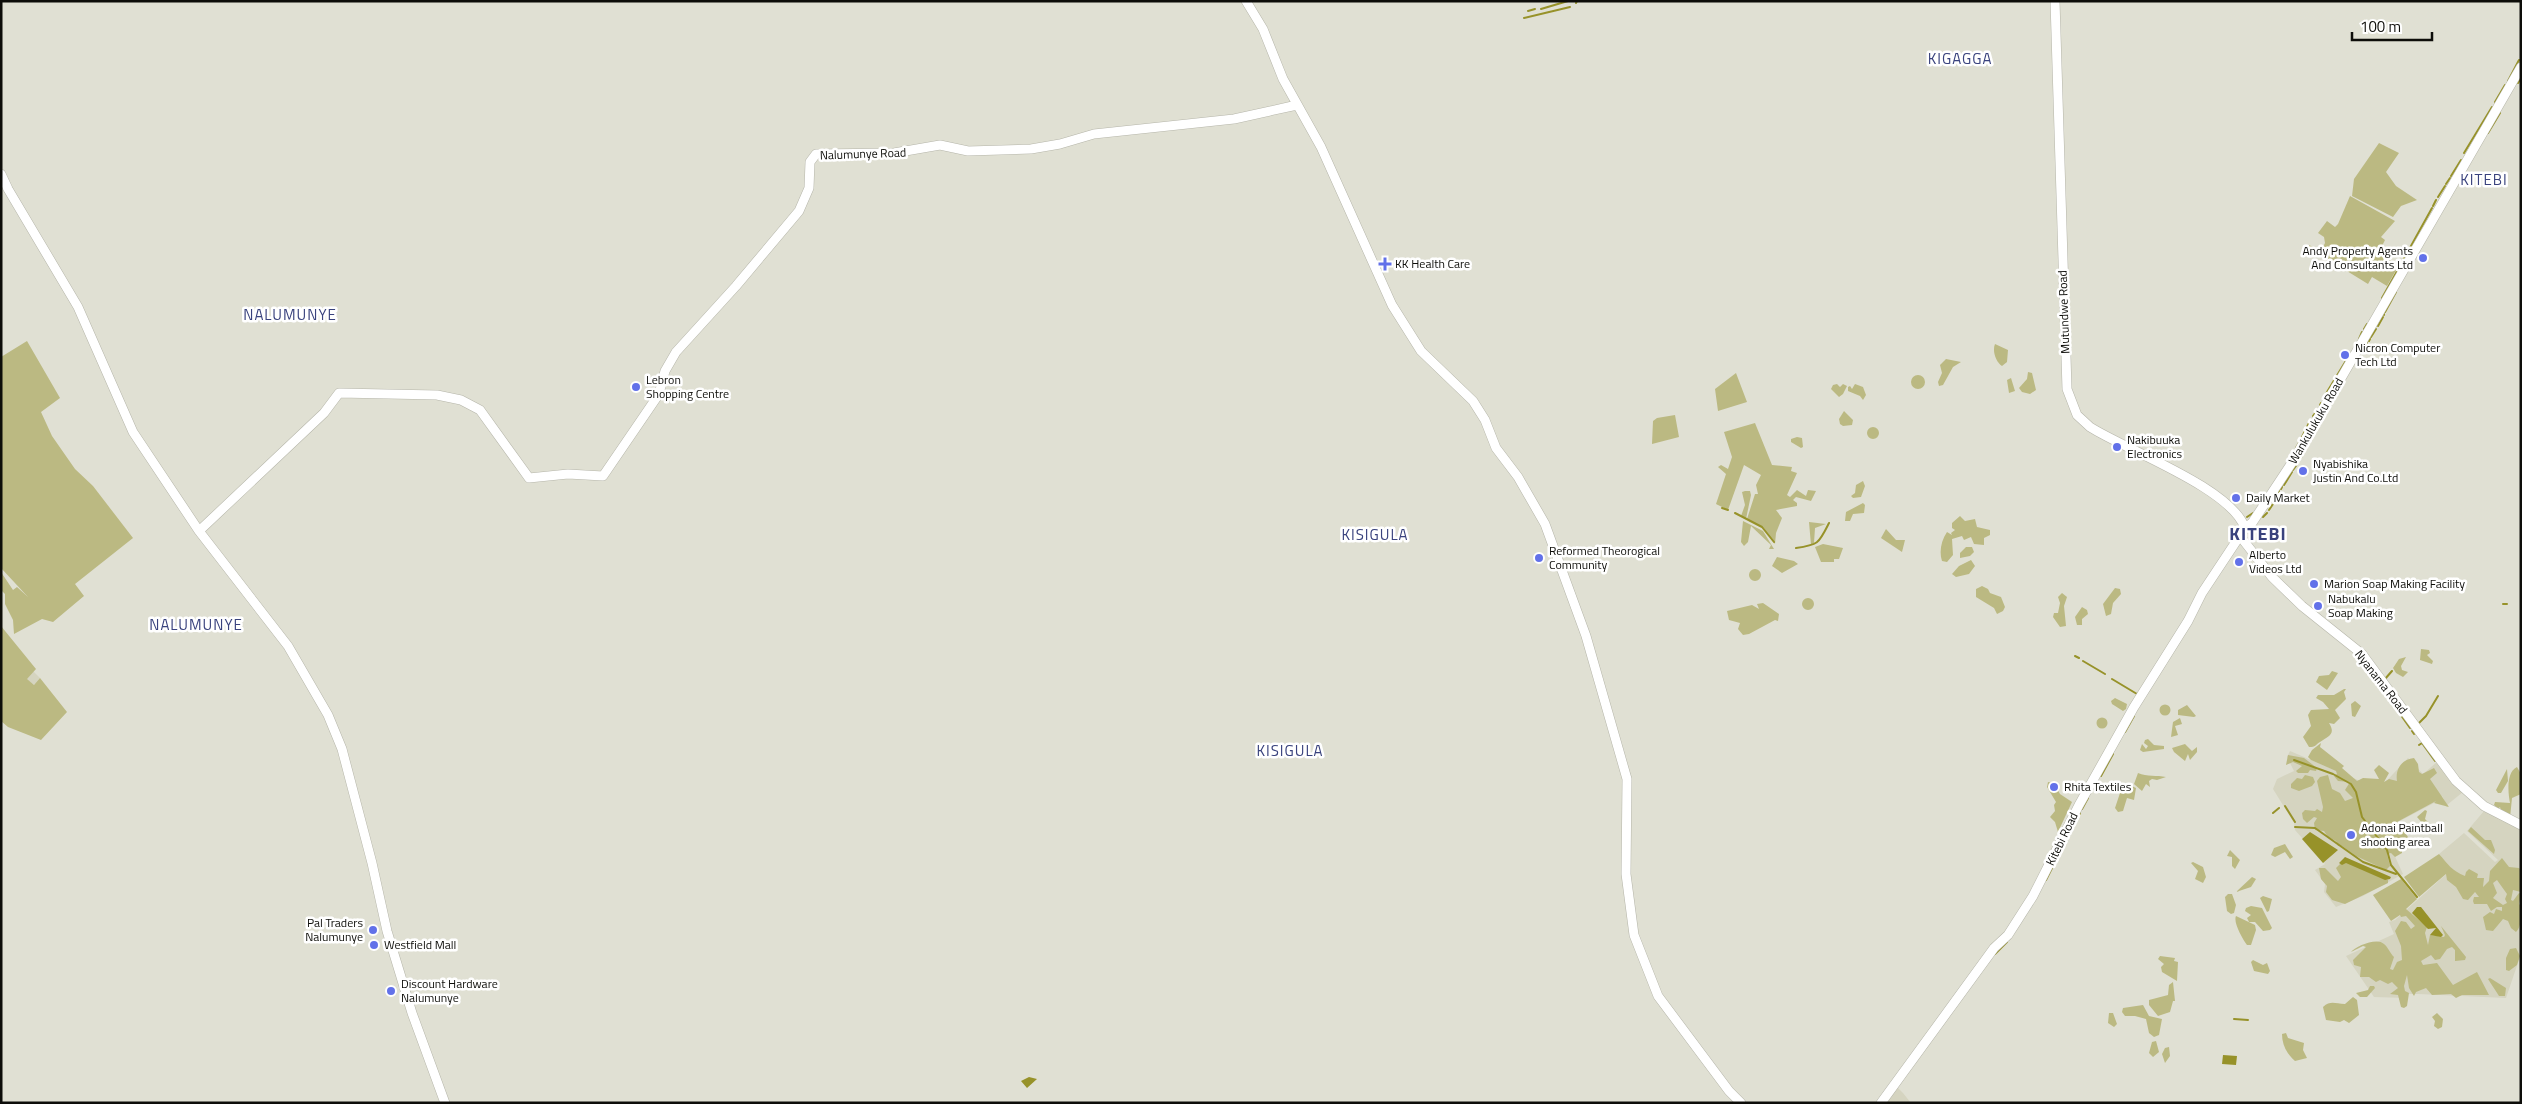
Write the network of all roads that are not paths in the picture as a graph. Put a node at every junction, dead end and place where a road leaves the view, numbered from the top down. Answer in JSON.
{"nodes":[{"id":1,"x":1246,"y":1,"type":"edge"},
{"id":2,"x":2054,"y":1,"type":"edge"},
{"id":3,"x":2521,"y":67,"type":"edge"},
{"id":4,"x":1297,"y":105,"type":"junction"},
{"id":5,"x":1,"y":174,"type":"edge"},
{"id":6,"x":2245,"y":528,"type":"junction"},
{"id":7,"x":199,"y":531,"type":"junction"},
{"id":8,"x":2240,"y":536,"type":"junction"},
{"id":9,"x":2521,"y":825,"type":"edge"},
{"id":10,"x":445,"y":1103,"type":"edge"},
{"id":11,"x":1741,"y":1103,"type":"edge"},
{"id":12,"x":1881,"y":1103,"type":"edge"}],
"edges":[{"from":1,"to":4,"type":"street"},
{"from":2,"to":6,"type":"street","name":"Mutundwe Road"},
{"from":3,"to":6,"type":"street","name":"Wankulukuku Road"},
{"from":4,"to":7,"type":"street","name":"Nalumunye Road"},
{"from":4,"to":11,"type":"street"},
{"from":5,"to":7,"type":"street"},
{"from":6,"to":8,"type":"street","name":"Wankulukuku Road"},
{"from":7,"to":10,"type":"street"},
{"from":8,"to":9,"type":"street","name":"Nyanama Road"},
{"from":8,"to":12,"type":"street","name":"Kitebi Road"}]}
